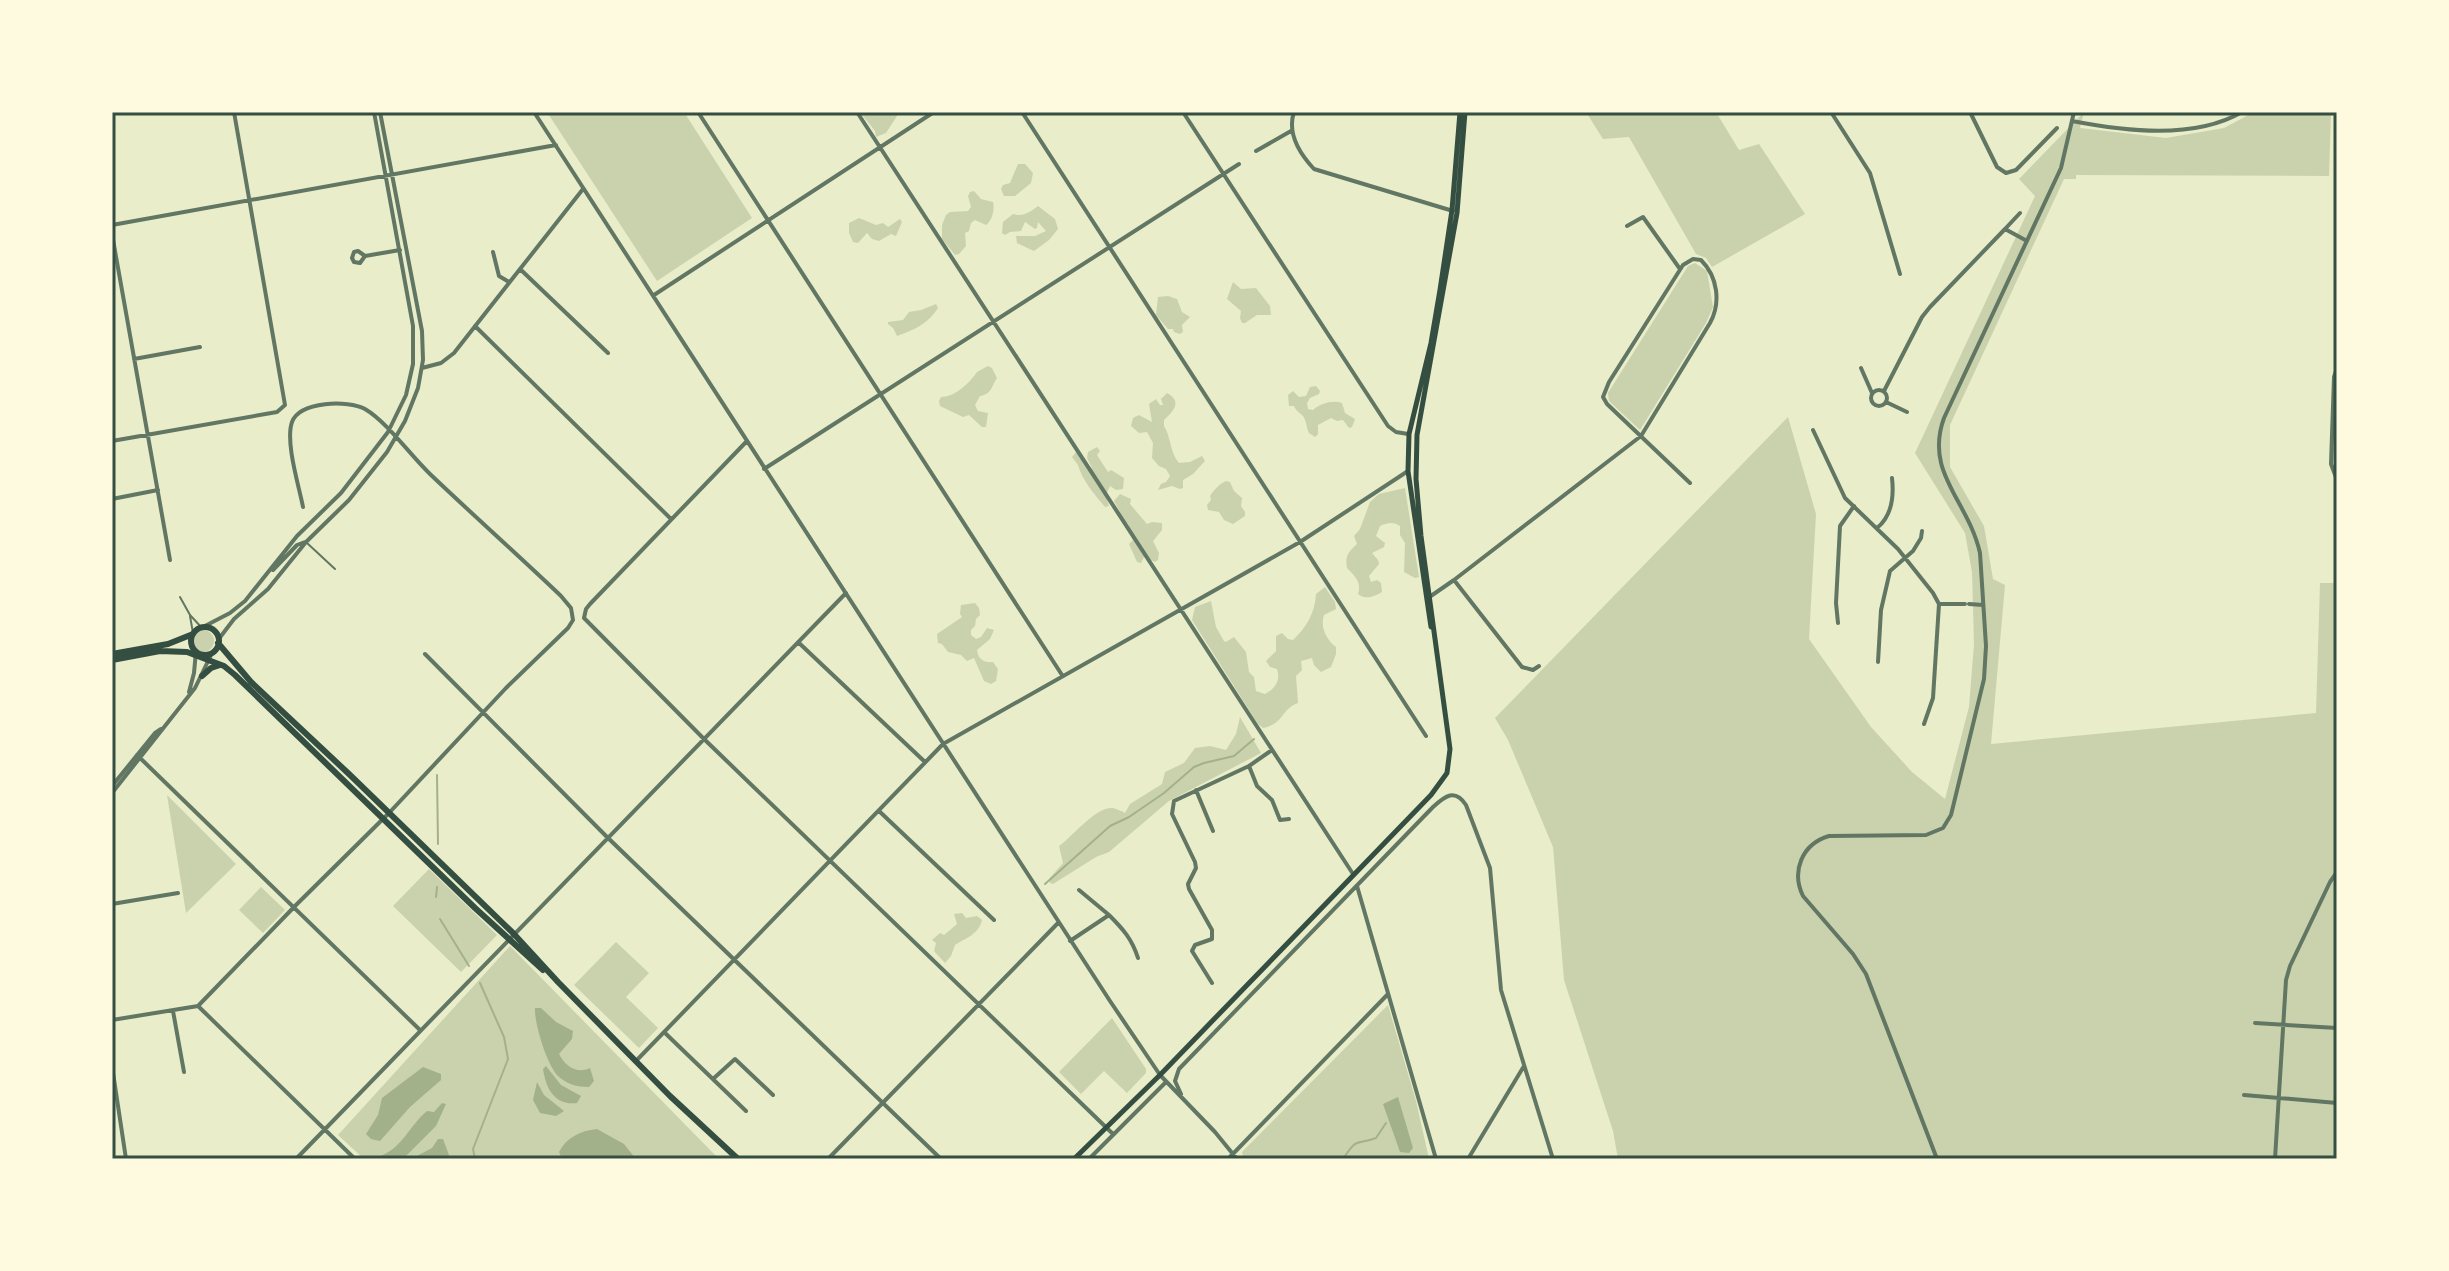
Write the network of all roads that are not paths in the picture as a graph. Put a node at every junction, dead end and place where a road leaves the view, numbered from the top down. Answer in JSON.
{"nodes":[{"id":1,"x":234,"y":112,"type":"edge"},
{"id":2,"x":377,"y":112,"type":"edge"},
{"id":3,"x":534,"y":112,"type":"edge"},
{"id":4,"x":698,"y":112,"type":"edge"},
{"id":5,"x":857,"y":112,"type":"edge"},
{"id":6,"x":934,"y":112,"type":"edge"},
{"id":7,"x":1022,"y":112,"type":"edge"},
{"id":8,"x":1183,"y":112,"type":"edge"},
{"id":9,"x":1294,"y":112,"type":"edge"},
{"id":10,"x":1462,"y":112,"type":"edge"},
{"id":11,"x":1831,"y":112,"type":"edge"},
{"id":12,"x":1970,"y":112,"type":"edge"},
{"id":13,"x":2074,"y":112,"type":"edge"},
{"id":14,"x":2242,"y":112,"type":"edge"},
{"id":15,"x":2072,"y":121,"type":"junction"},
{"id":16,"x":2057,"y":128,"type":"dead end"},
{"id":17,"x":1291,"y":131,"type":"junction"},
{"id":18,"x":556,"y":145,"type":"junction"},
{"id":19,"x":879,"y":147,"type":"junction"},
{"id":20,"x":1256,"y":151,"type":"dead end"},
{"id":21,"x":1239,"y":164,"type":"dead end"},
{"id":22,"x":1223,"y":173,"type":"junction"},
{"id":23,"x":389,"y":175,"type":"junction"},
{"id":24,"x":583,"y":189,"type":"junction"},
{"id":25,"x":250,"y":201,"type":"junction"},
{"id":26,"x":1455,"y":211,"type":"junction"},
{"id":27,"x":2020,"y":213,"type":"dead end"},
{"id":28,"x":767,"y":221,"type":"junction"},
{"id":29,"x":112,"y":225,"type":"edge"},
{"id":30,"x":1627,"y":226,"type":"dead end"},
{"id":31,"x":2005,"y":229,"type":"junction"},
{"id":32,"x":112,"y":234,"type":"edge"},
{"id":33,"x":2027,"y":241,"type":"junction"},
{"id":34,"x":1109,"y":247,"type":"junction"},
{"id":35,"x":403,"y":250,"type":"junction"},
{"id":36,"x":493,"y":252,"type":"dead end"},
{"id":37,"x":365,"y":256,"type":"dead end"},
{"id":38,"x":520,"y":269,"type":"junction"},
{"id":39,"x":1680,"y":270,"type":"junction"},
{"id":40,"x":1900,"y":274,"type":"dead end"},
{"id":41,"x":405,"y":281,"type":"junction"},
{"id":42,"x":413,"y":281,"type":"junction"},
{"id":43,"x":509,"y":282,"type":"junction"},
{"id":44,"x":654,"y":295,"type":"junction"},
{"id":45,"x":995,"y":322,"type":"junction"},
{"id":46,"x":475,"y":326,"type":"junction"},
{"id":47,"x":200,"y":347,"type":"dead end"},
{"id":48,"x":608,"y":353,"type":"dead end"},
{"id":49,"x":134,"y":359,"type":"junction"},
{"id":50,"x":422,"y":368,"type":"junction"},
{"id":51,"x":1861,"y":368,"type":"dead end"},
{"id":52,"x":2337,"y":368,"type":"edge"},
{"id":53,"x":1884,"y":391,"type":"junction"},
{"id":54,"x":1872,"y":393,"type":"junction"},
{"id":55,"x":880,"y":396,"type":"junction"},
{"id":56,"x":1886,"y":402,"type":"junction"},
{"id":57,"x":1907,"y":412,"type":"dead end"},
{"id":58,"x":1813,"y":430,"type":"dead end"},
{"id":59,"x":388,"y":432,"type":"junction"},
{"id":60,"x":1409,"y":434,"type":"junction"},
{"id":61,"x":148,"y":435,"type":"junction"},
{"id":62,"x":1417,"y":435,"type":"junction"},
{"id":63,"x":1641,"y":436,"type":"junction"},
{"id":64,"x":396,"y":439,"type":"junction"},
{"id":65,"x":112,"y":441,"type":"edge"},
{"id":66,"x":746,"y":442,"type":"junction"},
{"id":67,"x":1417,"y":458,"type":"junction"},
{"id":68,"x":764,"y":469,"type":"junction"},
{"id":69,"x":1408,"y":471,"type":"junction"},
{"id":70,"x":1892,"y":478,"type":"dead end"},
{"id":71,"x":1416,"y":479,"type":"junction"},
{"id":72,"x":2337,"y":480,"type":"edge"},
{"id":73,"x":1690,"y":483,"type":"dead end"},
{"id":74,"x":158,"y":490,"type":"junction"},
{"id":75,"x":112,"y":499,"type":"edge"},
{"id":76,"x":1854,"y":506,"type":"junction"},
{"id":77,"x":303,"y":507,"type":"dead end"},
{"id":78,"x":671,"y":519,"type":"junction"},
{"id":79,"x":1877,"y":528,"type":"junction"},
{"id":80,"x":1922,"y":531,"type":"dead end"},
{"id":81,"x":306,"y":542,"type":"junction"},
{"id":82,"x":1300,"y":542,"type":"junction"},
{"id":83,"x":1906,"y":558,"type":"junction"},
{"id":84,"x":170,"y":560,"type":"dead end"},
{"id":85,"x":335,"y":569,"type":"dead end"},
{"id":86,"x":271,"y":571,"type":"junction"},
{"id":87,"x":1454,"y":580,"type":"junction"},
{"id":88,"x":846,"y":593,"type":"junction"},
{"id":89,"x":180,"y":597,"type":"dead end"},
{"id":90,"x":1428,"y":598,"type":"junction"},
{"id":91,"x":1939,"y":604,"type":"junction"},
{"id":92,"x":1983,"y":605,"type":"junction"},
{"id":93,"x":1180,"y":608,"type":"junction"},
{"id":94,"x":190,"y":615,"type":"junction"},
{"id":95,"x":1838,"y":623,"type":"dead end"},
{"id":96,"x":203,"y":627,"type":"junction"},
{"id":97,"x":193,"y":634,"type":"junction"},
{"id":98,"x":218,"y":642,"type":"junction"},
{"id":99,"x":798,"y":642,"type":"junction"},
{"id":100,"x":193,"y":652,"type":"junction"},
{"id":101,"x":112,"y":654,"type":"edge"},
{"id":102,"x":425,"y":654,"type":"dead end"},
{"id":103,"x":210,"y":656,"type":"junction"},
{"id":104,"x":112,"y":660,"type":"edge"},
{"id":105,"x":1878,"y":662,"type":"dead end"},
{"id":106,"x":224,"y":666,"type":"junction"},
{"id":107,"x":1539,"y":666,"type":"dead end"},
{"id":108,"x":235,"y":675,"type":"junction"},
{"id":109,"x":1062,"y":675,"type":"junction"},
{"id":110,"x":202,"y":676,"type":"junction"},
{"id":111,"x":186,"y":698,"type":"junction"},
{"id":112,"x":483,"y":712,"type":"junction"},
{"id":113,"x":1924,"y":724,"type":"dead end"},
{"id":114,"x":1426,"y":736,"type":"dead end"},
{"id":115,"x":704,"y":739,"type":"junction"},
{"id":116,"x":943,"y":744,"type":"junction"},
{"id":117,"x":1272,"y":750,"type":"junction"},
{"id":118,"x":138,"y":757,"type":"junction"},
{"id":119,"x":925,"y":762,"type":"junction"},
{"id":120,"x":1249,"y":766,"type":"junction"},
{"id":121,"x":112,"y":786,"type":"edge"},
{"id":122,"x":1196,"y":790,"type":"junction"},
{"id":123,"x":112,"y":793,"type":"edge"},
{"id":124,"x":879,"y":811,"type":"junction"},
{"id":125,"x":387,"y":816,"type":"junction"},
{"id":126,"x":1289,"y":819,"type":"dead end"},
{"id":127,"x":1213,"y":831,"type":"dead end"},
{"id":128,"x":607,"y":837,"type":"junction"},
{"id":129,"x":830,"y":861,"type":"junction"},
{"id":130,"x":2337,"y":872,"type":"edge"},
{"id":131,"x":1353,"y":874,"type":"junction"},
{"id":132,"x":1357,"y":886,"type":"junction"},
{"id":133,"x":1079,"y":890,"type":"dead end"},
{"id":134,"x":178,"y":893,"type":"dead end"},
{"id":135,"x":1328,"y":899,"type":"junction"},
{"id":136,"x":112,"y":904,"type":"edge"},
{"id":137,"x":1336,"y":907,"type":"junction"},
{"id":138,"x":293,"y":908,"type":"junction"},
{"id":139,"x":1109,"y":915,"type":"junction"},
{"id":140,"x":994,"y":920,"type":"dead end"},
{"id":141,"x":1058,"y":923,"type":"junction"},
{"id":142,"x":510,"y":936,"type":"junction"},
{"id":143,"x":1070,"y":941,"type":"junction"},
{"id":144,"x":1138,"y":958,"type":"dead end"},
{"id":145,"x":737,"y":959,"type":"junction"},
{"id":146,"x":1212,"y":983,"type":"dead end"},
{"id":147,"x":1388,"y":993,"type":"junction"},
{"id":148,"x":979,"y":1004,"type":"junction"},
{"id":149,"x":198,"y":1006,"type":"junction"},
{"id":150,"x":173,"y":1011,"type":"junction"},
{"id":151,"x":112,"y":1020,"type":"edge"},
{"id":152,"x":2255,"y":1023,"type":"dead end"},
{"id":153,"x":2283,"y":1026,"type":"junction"},
{"id":154,"x":2337,"y":1028,"type":"edge"},
{"id":155,"x":420,"y":1030,"type":"junction"},
{"id":156,"x":664,"y":1032,"type":"junction"},
{"id":157,"x":636,"y":1061,"type":"junction"},
{"id":158,"x":112,"y":1066,"type":"edge"},
{"id":159,"x":1524,"y":1066,"type":"junction"},
{"id":160,"x":184,"y":1072,"type":"dead end"},
{"id":161,"x":1160,"y":1075,"type":"junction"},
{"id":162,"x":713,"y":1079,"type":"junction"},
{"id":163,"x":1166,"y":1082,"type":"junction"},
{"id":164,"x":773,"y":1095,"type":"dead end"},
{"id":165,"x":2244,"y":1095,"type":"dead end"},
{"id":166,"x":2279,"y":1099,"type":"junction"},
{"id":167,"x":882,"y":1103,"type":"junction"},
{"id":168,"x":1187,"y":1103,"type":"junction"},
{"id":169,"x":2337,"y":1103,"type":"edge"},
{"id":170,"x":746,"y":1111,"type":"dead end"},
{"id":171,"x":1105,"y":1127,"type":"junction"},
{"id":172,"x":325,"y":1129,"type":"junction"},
{"id":173,"x":1113,"y":1134,"type":"junction"},
{"id":174,"x":1234,"y":1153,"type":"junction"},
{"id":175,"x":126,"y":1159,"type":"edge"},
{"id":176,"x":296,"y":1159,"type":"edge"},
{"id":177,"x":355,"y":1159,"type":"edge"},
{"id":178,"x":738,"y":1159,"type":"edge"},
{"id":179,"x":828,"y":1159,"type":"edge"},
{"id":180,"x":941,"y":1159,"type":"edge"},
{"id":181,"x":1074,"y":1159,"type":"edge"},
{"id":182,"x":1089,"y":1159,"type":"edge"},
{"id":183,"x":1228,"y":1159,"type":"edge"},
{"id":184,"x":1237,"y":1159,"type":"edge"},
{"id":185,"x":1436,"y":1159,"type":"edge"},
{"id":186,"x":1468,"y":1159,"type":"edge"},
{"id":187,"x":1553,"y":1159,"type":"edge"},
{"id":188,"x":1937,"y":1159,"type":"edge"},
{"id":189,"x":2275,"y":1159,"type":"edge"}],
"edges":[{"from":1,"to":25,"type":"street"},
{"from":2,"to":23,"type":"street"},
{"from":3,"to":18,"type":"street"},
{"from":4,"to":28,"type":"street"},
{"from":5,"to":19,"type":"street"},
{"from":6,"to":19,"type":"street"},
{"from":7,"to":34,"type":"street"},
{"from":8,"to":22,"type":"street"},
{"from":9,"to":17,"type":"street"},
{"from":10,"to":26,"type":"main road"},
{"from":11,"to":40,"type":"street"},
{"from":12,"to":16,"type":"street"},
{"from":13,"to":15,"type":"street"},
{"from":14,"to":15,"type":"street"},
{"from":15,"to":33,"type":"street"},
{"from":17,"to":20,"type":"street"},
{"from":17,"to":26,"type":"street"},
{"from":18,"to":23,"type":"street"},
{"from":18,"to":24,"type":"street"},
{"from":19,"to":28,"type":"street"},
{"from":19,"to":45,"type":"street"},
{"from":21,"to":22,"type":"street"},
{"from":22,"to":34,"type":"street"},
{"from":22,"to":60,"type":"street"},
{"from":23,"to":25,"type":"street"},
{"from":23,"to":35,"type":"street"},
{"from":24,"to":38,"type":"street"},
{"from":24,"to":44,"type":"street"},
{"from":25,"to":29,"type":"street"},
{"from":25,"to":61,"type":"street"},
{"from":26,"to":60,"type":"main road"},
{"from":26,"to":62,"type":"main road"},
{"from":27,"to":31,"type":"street"},
{"from":28,"to":44,"type":"street"},
{"from":28,"to":55,"type":"street"},
{"from":30,"to":39,"type":"street"},
{"from":31,"to":33,"type":"street"},
{"from":31,"to":53,"type":"street"},
{"from":32,"to":49,"type":"street"},
{"from":33,"to":92,"type":"street"},
{"from":34,"to":45,"type":"street"},
{"from":34,"to":82,"type":"street"},
{"from":35,"to":37,"type":"street"},
{"from":35,"to":41,"type":"street"},
{"from":35,"to":42,"type":"street"},
{"from":36,"to":43,"type":"street"},
{"from":38,"to":43,"type":"street"},
{"from":38,"to":48,"type":"street"},
{"from":39,"to":63,"type":"street"},
{"from":39,"to":63,"type":"street"},
{"from":41,"to":42,"type":"street"},
{"from":41,"to":59,"type":"street"},
{"from":42,"to":50,"type":"street"},
{"from":43,"to":46,"type":"street"},
{"from":44,"to":66,"type":"street"},
{"from":45,"to":55,"type":"street"},
{"from":45,"to":93,"type":"street"},
{"from":46,"to":50,"type":"street"},
{"from":46,"to":78,"type":"street"},
{"from":47,"to":49,"type":"street"},
{"from":49,"to":61,"type":"street"},
{"from":50,"to":64,"type":"street"},
{"from":51,"to":54,"type":"street"},
{"from":52,"to":72,"type":"street"},
{"from":53,"to":54,"type":"street"},
{"from":53,"to":56,"type":"street"},
{"from":54,"to":56,"type":"street"},
{"from":55,"to":68,"type":"street"},
{"from":55,"to":109,"type":"street"},
{"from":56,"to":57,"type":"street"},
{"from":58,"to":76,"type":"street"},
{"from":59,"to":64,"type":"street"},
{"from":59,"to":77,"type":"street"},
{"from":59,"to":86,"type":"street"},
{"from":60,"to":62,"type":"street"},
{"from":60,"to":69,"type":"main road"},
{"from":61,"to":65,"type":"street"},
{"from":61,"to":74,"type":"street"},
{"from":62,"to":67,"type":"main road"},
{"from":63,"to":73,"type":"street"},
{"from":63,"to":87,"type":"street"},
{"from":64,"to":81,"type":"street"},
{"from":64,"to":112,"type":"street"},
{"from":66,"to":68,"type":"street"},
{"from":66,"to":78,"type":"street"},
{"from":67,"to":69,"type":"main road"},
{"from":67,"to":71,"type":"main road"},
{"from":68,"to":88,"type":"street"},
{"from":69,"to":71,"type":"main road"},
{"from":69,"to":82,"type":"street"},
{"from":69,"to":90,"type":"main road"},
{"from":70,"to":79,"type":"street"},
{"from":71,"to":90,"type":"main road"},
{"from":74,"to":75,"type":"street"},
{"from":74,"to":84,"type":"street"},
{"from":76,"to":79,"type":"street"},
{"from":76,"to":95,"type":"street"},
{"from":78,"to":115,"type":"street"},
{"from":79,"to":83,"type":"street"},
{"from":80,"to":83,"type":"street"},
{"from":81,"to":85,"type":"lane"},
{"from":81,"to":86,"type":"street"},
{"from":81,"to":98,"type":"street"},
{"from":82,"to":93,"type":"street"},
{"from":82,"to":114,"type":"street"},
{"from":83,"to":91,"type":"street"},
{"from":83,"to":105,"type":"street"},
{"from":86,"to":96,"type":"street"},
{"from":87,"to":90,"type":"street"},
{"from":87,"to":107,"type":"street"},
{"from":88,"to":99,"type":"street"},
{"from":88,"to":116,"type":"street"},
{"from":89,"to":94,"type":"lane"},
{"from":90,"to":131,"type":"main road"},
{"from":91,"to":92,"type":"street"},
{"from":91,"to":113,"type":"street"},
{"from":92,"to":188,"type":"street"},
{"from":93,"to":109,"type":"street"},
{"from":93,"to":117,"type":"street"},
{"from":94,"to":96,"type":"lane"},
{"from":94,"to":97,"type":"lane"},
{"from":96,"to":97,"type":"main road"},
{"from":96,"to":98,"type":"main road"},
{"from":97,"to":100,"type":"main road"},
{"from":97,"to":101,"type":"main road"},
{"from":98,"to":103,"type":"main road"},
{"from":98,"to":125,"type":"main road"},
{"from":99,"to":115,"type":"street"},
{"from":99,"to":119,"type":"street"},
{"from":100,"to":103,"type":"main road"},
{"from":100,"to":104,"type":"main road"},
{"from":100,"to":111,"type":"street"},
{"from":102,"to":112,"type":"street"},
{"from":103,"to":106,"type":"main road"},
{"from":103,"to":108,"type":"main road"},
{"from":103,"to":110,"type":"street"},
{"from":106,"to":108,"type":"main road"},
{"from":106,"to":110,"type":"main road"},
{"from":108,"to":125,"type":"main road"},
{"from":109,"to":116,"type":"street"},
{"from":110,"to":111,"type":"street"},
{"from":111,"to":118,"type":"street"},
{"from":112,"to":125,"type":"street"},
{"from":112,"to":128,"type":"street"},
{"from":115,"to":128,"type":"street"},
{"from":115,"to":129,"type":"street"},
{"from":116,"to":119,"type":"street"},
{"from":116,"to":141,"type":"street"},
{"from":117,"to":120,"type":"street"},
{"from":117,"to":131,"type":"street"},
{"from":118,"to":121,"type":"street"},
{"from":118,"to":123,"type":"street"},
{"from":118,"to":138,"type":"street"},
{"from":119,"to":124,"type":"street"},
{"from":120,"to":122,"type":"street"},
{"from":120,"to":126,"type":"street"},
{"from":122,"to":127,"type":"street"},
{"from":122,"to":146,"type":"street"},
{"from":124,"to":129,"type":"street"},
{"from":124,"to":140,"type":"street"},
{"from":125,"to":138,"type":"street"},
{"from":125,"to":142,"type":"main road"},
{"from":128,"to":142,"type":"street"},
{"from":128,"to":145,"type":"street"},
{"from":129,"to":145,"type":"street"},
{"from":129,"to":148,"type":"street"},
{"from":130,"to":153,"type":"street"},
{"from":131,"to":135,"type":"main road"},
{"from":132,"to":137,"type":"street"},
{"from":132,"to":147,"type":"street"},
{"from":132,"to":159,"type":"street"},
{"from":133,"to":139,"type":"street"},
{"from":134,"to":136,"type":"street"},
{"from":135,"to":137,"type":"street"},
{"from":135,"to":161,"type":"main road"},
{"from":137,"to":168,"type":"street"},
{"from":138,"to":149,"type":"street"},
{"from":138,"to":155,"type":"street"},
{"from":139,"to":143,"type":"street"},
{"from":139,"to":144,"type":"street"},
{"from":141,"to":143,"type":"street"},
{"from":141,"to":148,"type":"street"},
{"from":142,"to":155,"type":"street"},
{"from":142,"to":157,"type":"main road"},
{"from":143,"to":161,"type":"street"},
{"from":145,"to":156,"type":"street"},
{"from":145,"to":167,"type":"street"},
{"from":147,"to":174,"type":"street"},
{"from":147,"to":185,"type":"street"},
{"from":148,"to":167,"type":"street"},
{"from":148,"to":171,"type":"street"},
{"from":149,"to":150,"type":"street"},
{"from":149,"to":172,"type":"street"},
{"from":150,"to":151,"type":"street"},
{"from":150,"to":160,"type":"street"},
{"from":152,"to":153,"type":"street"},
{"from":153,"to":154,"type":"street"},
{"from":153,"to":166,"type":"street"},
{"from":155,"to":172,"type":"street"},
{"from":156,"to":157,"type":"street"},
{"from":156,"to":162,"type":"street"},
{"from":157,"to":178,"type":"main road"},
{"from":158,"to":175,"type":"street"},
{"from":159,"to":186,"type":"street"},
{"from":159,"to":187,"type":"street"},
{"from":161,"to":163,"type":"street"},
{"from":161,"to":171,"type":"main road"},
{"from":162,"to":164,"type":"street"},
{"from":162,"to":170,"type":"street"},
{"from":163,"to":168,"type":"street"},
{"from":163,"to":173,"type":"street"},
{"from":165,"to":166,"type":"street"},
{"from":166,"to":169,"type":"street"},
{"from":166,"to":189,"type":"street"},
{"from":167,"to":179,"type":"street"},
{"from":167,"to":180,"type":"street"},
{"from":168,"to":174,"type":"street"},
{"from":171,"to":173,"type":"street"},
{"from":171,"to":181,"type":"main road"},
{"from":172,"to":176,"type":"street"},
{"from":172,"to":177,"type":"street"},
{"from":173,"to":182,"type":"street"},
{"from":174,"to":183,"type":"street"},
{"from":174,"to":184,"type":"street"}]}
